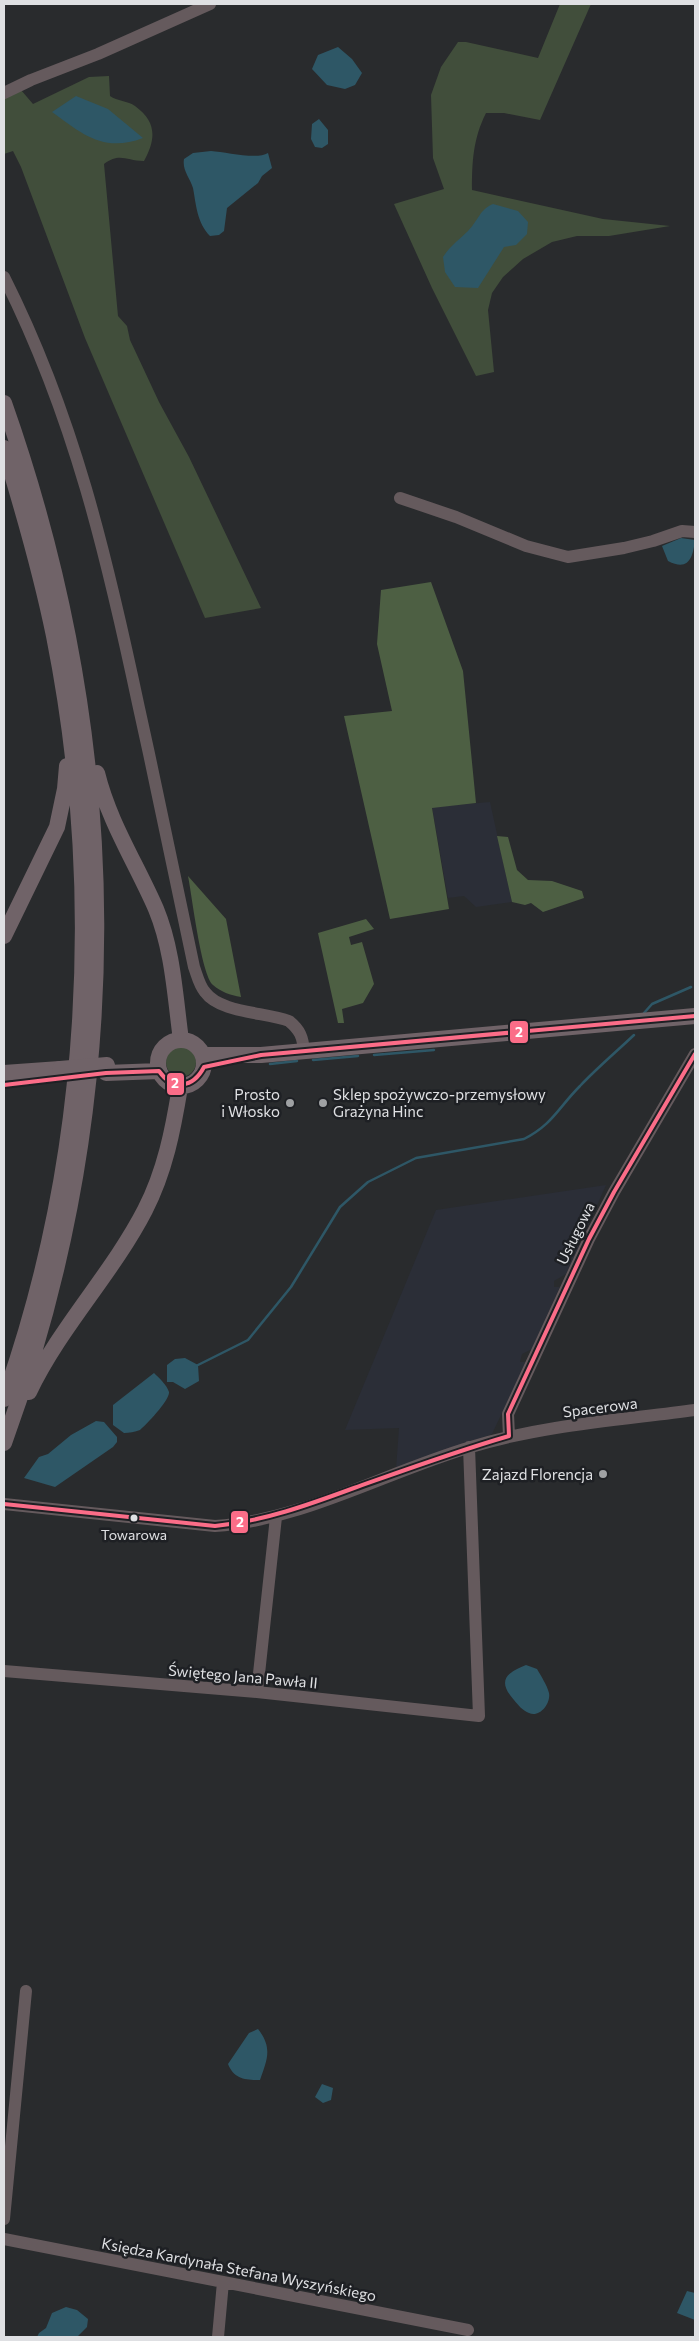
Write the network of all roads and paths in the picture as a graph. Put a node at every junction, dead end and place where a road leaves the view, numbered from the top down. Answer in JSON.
{"nodes":[{"id":1,"x":210,"y":4,"type":"edge"},
{"id":2,"x":4,"y":93,"type":"edge"},
{"id":3,"x":4,"y":277,"type":"edge"},
{"id":4,"x":4,"y":403,"type":"edge"},
{"id":5,"x":4,"y":448,"type":"edge"},
{"id":6,"x":400,"y":498,"type":"dead end"},
{"id":7,"x":695,"y":532,"type":"edge"},
{"id":8,"x":75,"y":718,"type":"junction"},
{"id":9,"x":4,"y":936,"type":"edge"},
{"id":10,"x":695,"y":1016,"type":"edge"},
{"id":11,"x":181,"y":1040,"type":"junction"},
{"id":12,"x":304,"y":1052,"type":"junction"},
{"id":13,"x":695,"y":1054,"type":"edge"},
{"id":14,"x":203,"y":1061,"type":"junction"},
{"id":15,"x":158,"y":1064,"type":"junction"},
{"id":16,"x":4,"y":1073,"type":"edge"},
{"id":17,"x":59,"y":1073,"type":"junction"},
{"id":18,"x":4,"y":1084,"type":"edge"},
{"id":19,"x":180,"y":1086,"type":"junction"},
{"id":20,"x":4,"y":1400,"type":"edge"},
{"id":21,"x":695,"y":1410,"type":"edge"},
{"id":22,"x":15,"y":1412,"type":"junction"},
{"id":23,"x":509,"y":1436,"type":"junction"},
{"id":24,"x":4,"y":1443,"type":"edge"},
{"id":25,"x":469,"y":1447,"type":"junction"},
{"id":26,"x":4,"y":1504,"type":"edge"},
{"id":27,"x":276,"y":1517,"type":"junction"},
{"id":28,"x":4,"y":1671,"type":"edge"},
{"id":29,"x":257,"y":1692,"type":"junction"},
{"id":30,"x":26,"y":1991,"type":"dead end"},
{"id":31,"x":4,"y":2219,"type":"edge"},
{"id":32,"x":4,"y":2239,"type":"edge"},
{"id":33,"x":223,"y":2282,"type":"junction"},
{"id":34,"x":468,"y":2330,"type":"dead end"},
{"id":35,"x":218,"y":2337,"type":"edge"}],
"edges":[{"from":1,"to":2,"type":"street"},
{"from":3,"to":12,"type":"street"},
{"from":4,"to":8,"type":"main road"},
{"from":5,"to":8,"type":"main road"},
{"from":6,"to":7,"type":"street"},
{"from":8,"to":9,"type":"main road"},
{"from":8,"to":11,"type":"main road"},
{"from":8,"to":20,"type":"main road"},
{"from":8,"to":22,"type":"main road"},
{"from":10,"to":12,"type":"main road"},
{"from":11,"to":14,"type":"main road"},
{"from":11,"to":15,"type":"main road"},
{"from":12,"to":14,"type":"main road"},
{"from":13,"to":23,"type":"street","name":"Usługowa"},
{"from":14,"to":19,"type":"main road"},
{"from":15,"to":17,"type":"main road"},
{"from":15,"to":19,"type":"main road"},
{"from":16,"to":17,"type":"main road"},
{"from":17,"to":18,"type":"main road"},
{"from":19,"to":22,"type":"main road"},
{"from":21,"to":23,"type":"street","name":"Spacerowa"},
{"from":22,"to":24,"type":"main road"},
{"from":23,"to":25,"type":"street"},
{"from":25,"to":27,"type":"street"},
{"from":25,"to":29,"type":"street","name":"Świętego Jana Pawła II"},
{"from":26,"to":27,"type":"street"},
{"from":27,"to":29,"type":"street"},
{"from":28,"to":29,"type":"street","name":"Świętego Jana Pawła II"},
{"from":30,"to":31,"type":"street"},
{"from":32,"to":33,"type":"street","name":"Księdza Kardynała Stefana Wyszyńskiego"},
{"from":33,"to":34,"type":"street","name":"Księdza Kardynała Stefana Wyszyńskiego"},
{"from":33,"to":35,"type":"street"}]}
